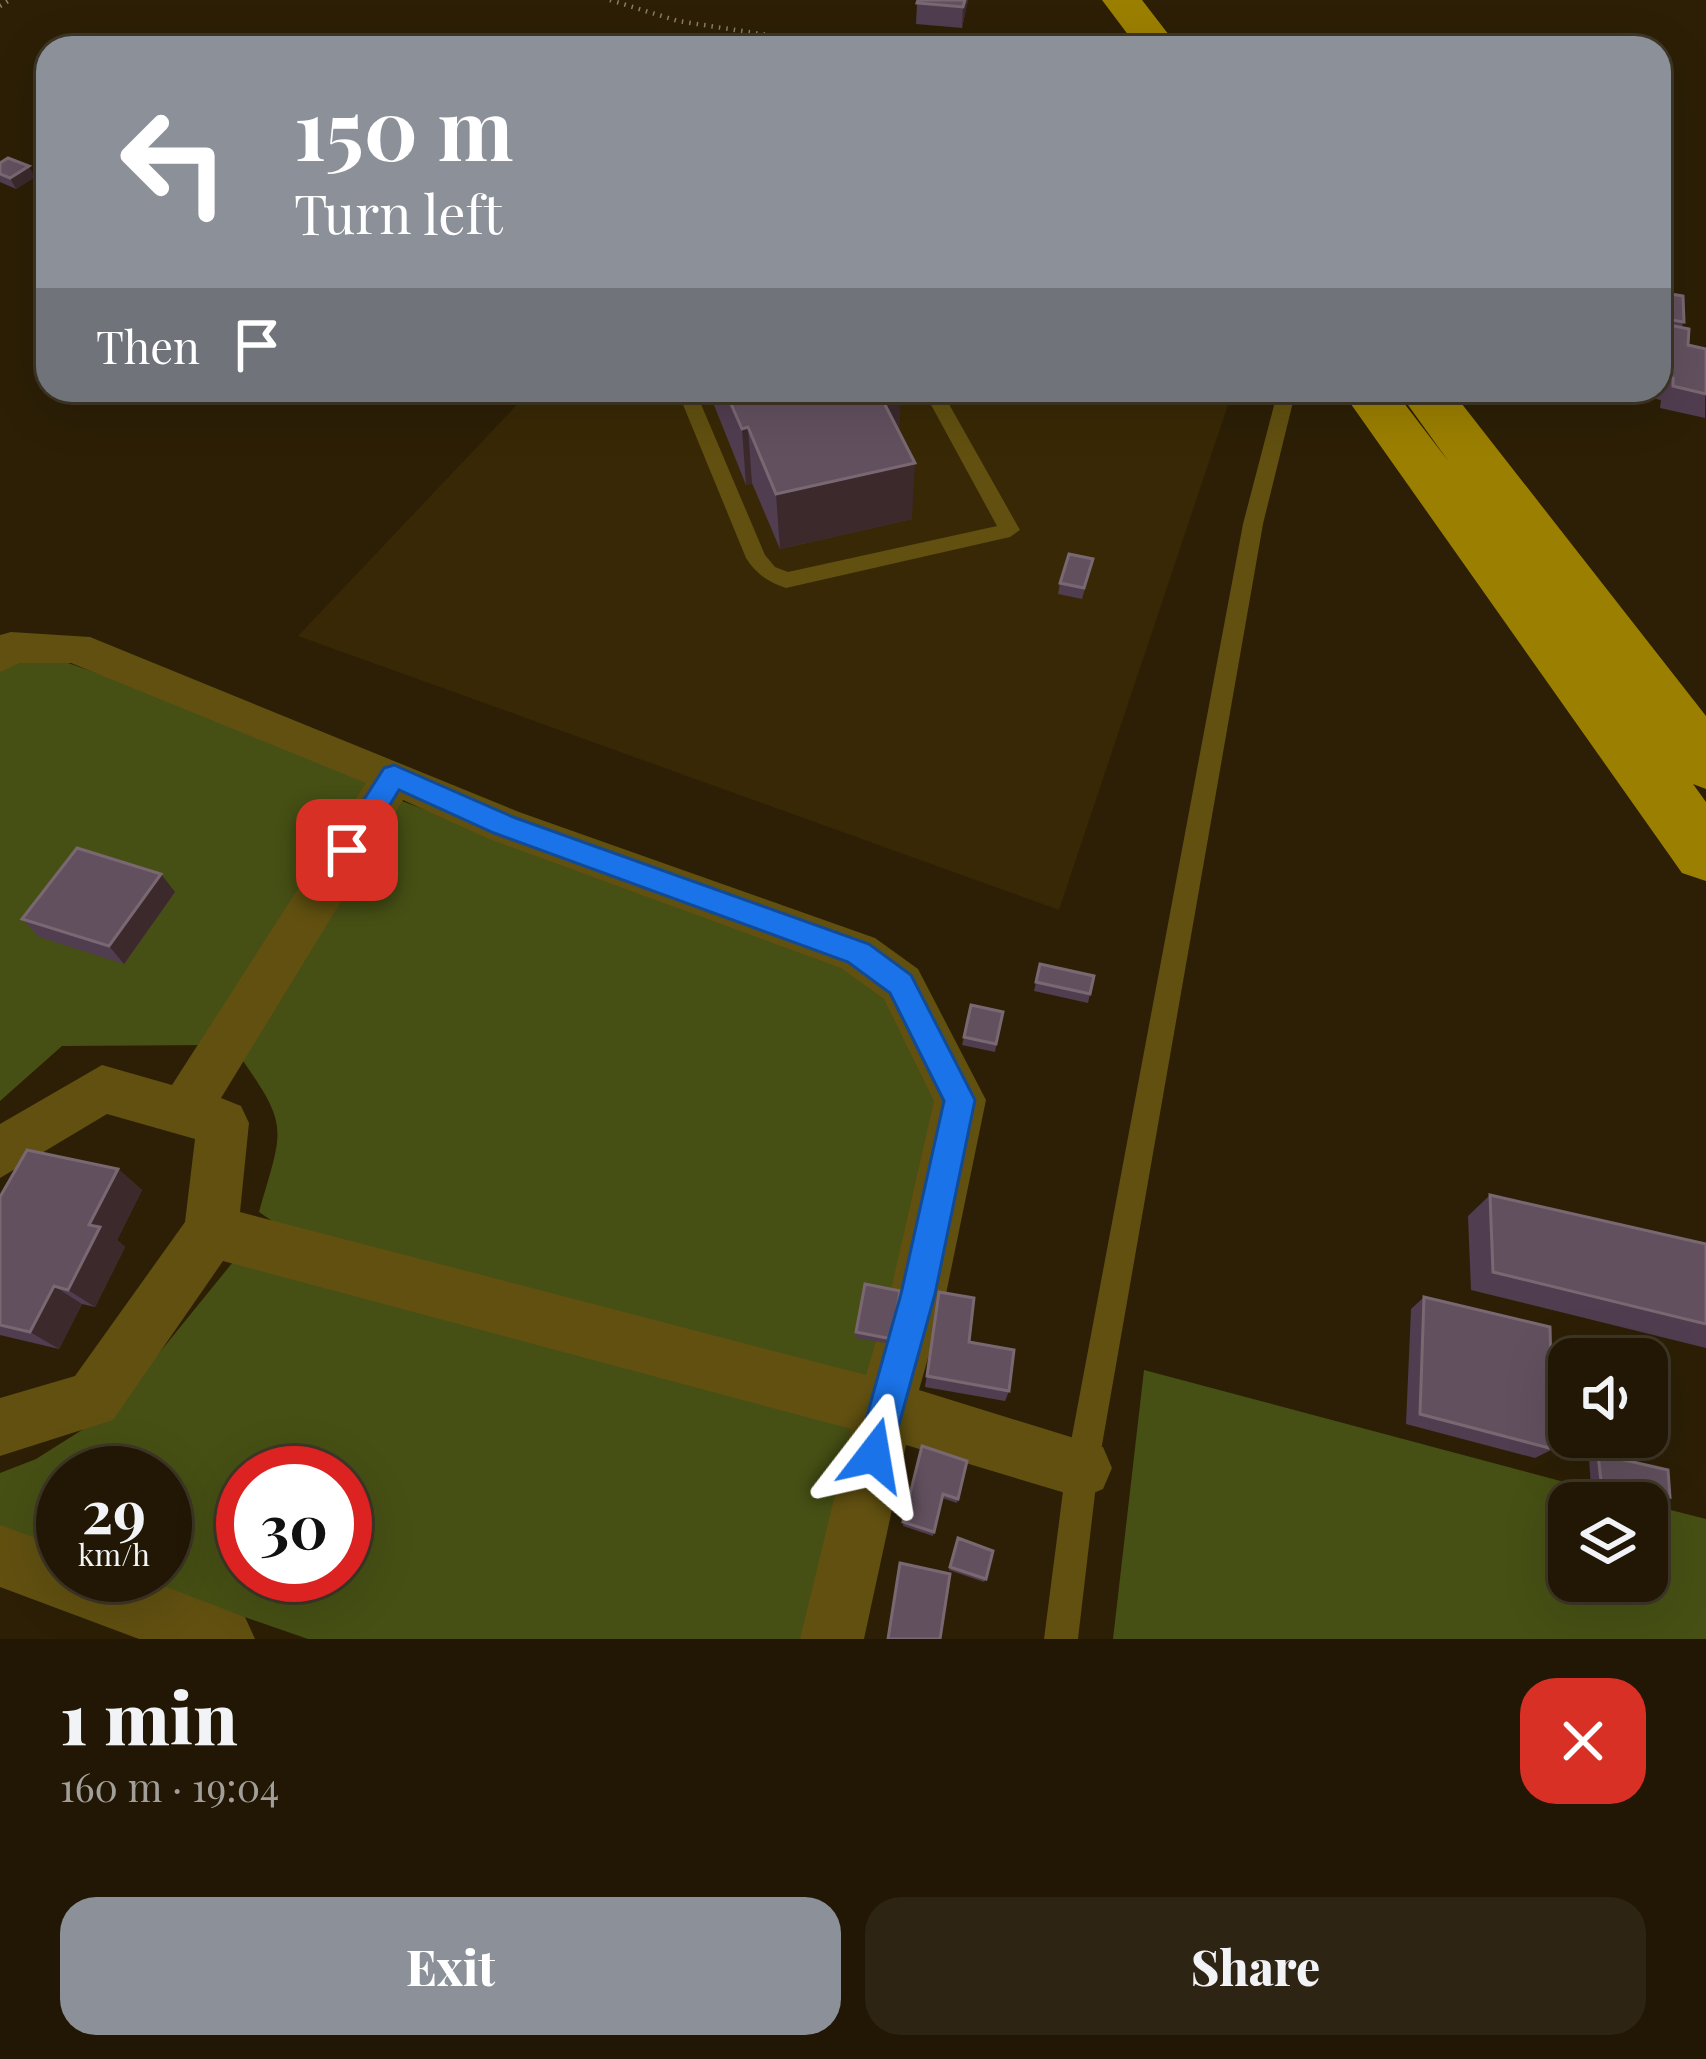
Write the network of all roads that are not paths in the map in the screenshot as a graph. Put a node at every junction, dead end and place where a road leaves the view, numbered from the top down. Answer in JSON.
{"nodes":[{"id":1,"x":1089,"y":0,"type":"edge"},
{"id":2,"x":1121,"y":0,"type":"edge"},
{"id":3,"x":1116,"y":36,"type":"edge"},
{"id":4,"x":1150,"y":36,"type":"edge"},
{"id":5,"x":691,"y":402,"type":"edge"},
{"id":6,"x":939,"y":402,"type":"edge"},
{"id":7,"x":1285,"y":402,"type":"edge"},
{"id":8,"x":1376,"y":402,"type":"edge"},
{"id":9,"x":1431,"y":402,"type":"edge"},
{"id":10,"x":0,"y":656,"type":"edge"},
{"id":11,"x":1706,"y":763,"type":"edge"},
{"id":12,"x":394,"y":776,"type":"junction"},
{"id":13,"x":1706,"y":853,"type":"edge"},
{"id":14,"x":184,"y":1112,"type":"junction"},
{"id":15,"x":0,"y":1153,"type":"edge"},
{"id":16,"x":211,"y":1231,"type":"junction"},
{"id":17,"x":885,"y":1409,"type":"junction"},
{"id":18,"x":0,"y":1426,"type":"edge"},
{"id":19,"x":1082,"y":1468,"type":"junction"},
{"id":20,"x":0,"y":1556,"type":"edge"},
{"id":21,"x":223,"y":1639,"type":"edge"},
{"id":22,"x":832,"y":1639,"type":"edge"},
{"id":23,"x":1061,"y":1639,"type":"edge"}],
"edges":[{"from":1,"to":3,"type":"main road"},
{"from":2,"to":4,"type":"main road"},
{"from":5,"to":6,"type":"lane"},
{"from":7,"to":19,"type":"lane"},
{"from":8,"to":13,"type":"main road"},
{"from":9,"to":11,"type":"main road"},
{"from":10,"to":12,"type":"street"},
{"from":12,"to":14,"type":"street"},
{"from":12,"to":17,"type":"street"},
{"from":14,"to":15,"type":"street"},
{"from":14,"to":16,"type":"street"},
{"from":16,"to":17,"type":"street"},
{"from":16,"to":18,"type":"street"},
{"from":17,"to":19,"type":"street"},
{"from":17,"to":22,"type":"street"},
{"from":19,"to":23,"type":"lane"},
{"from":20,"to":21,"type":"street"}]}
